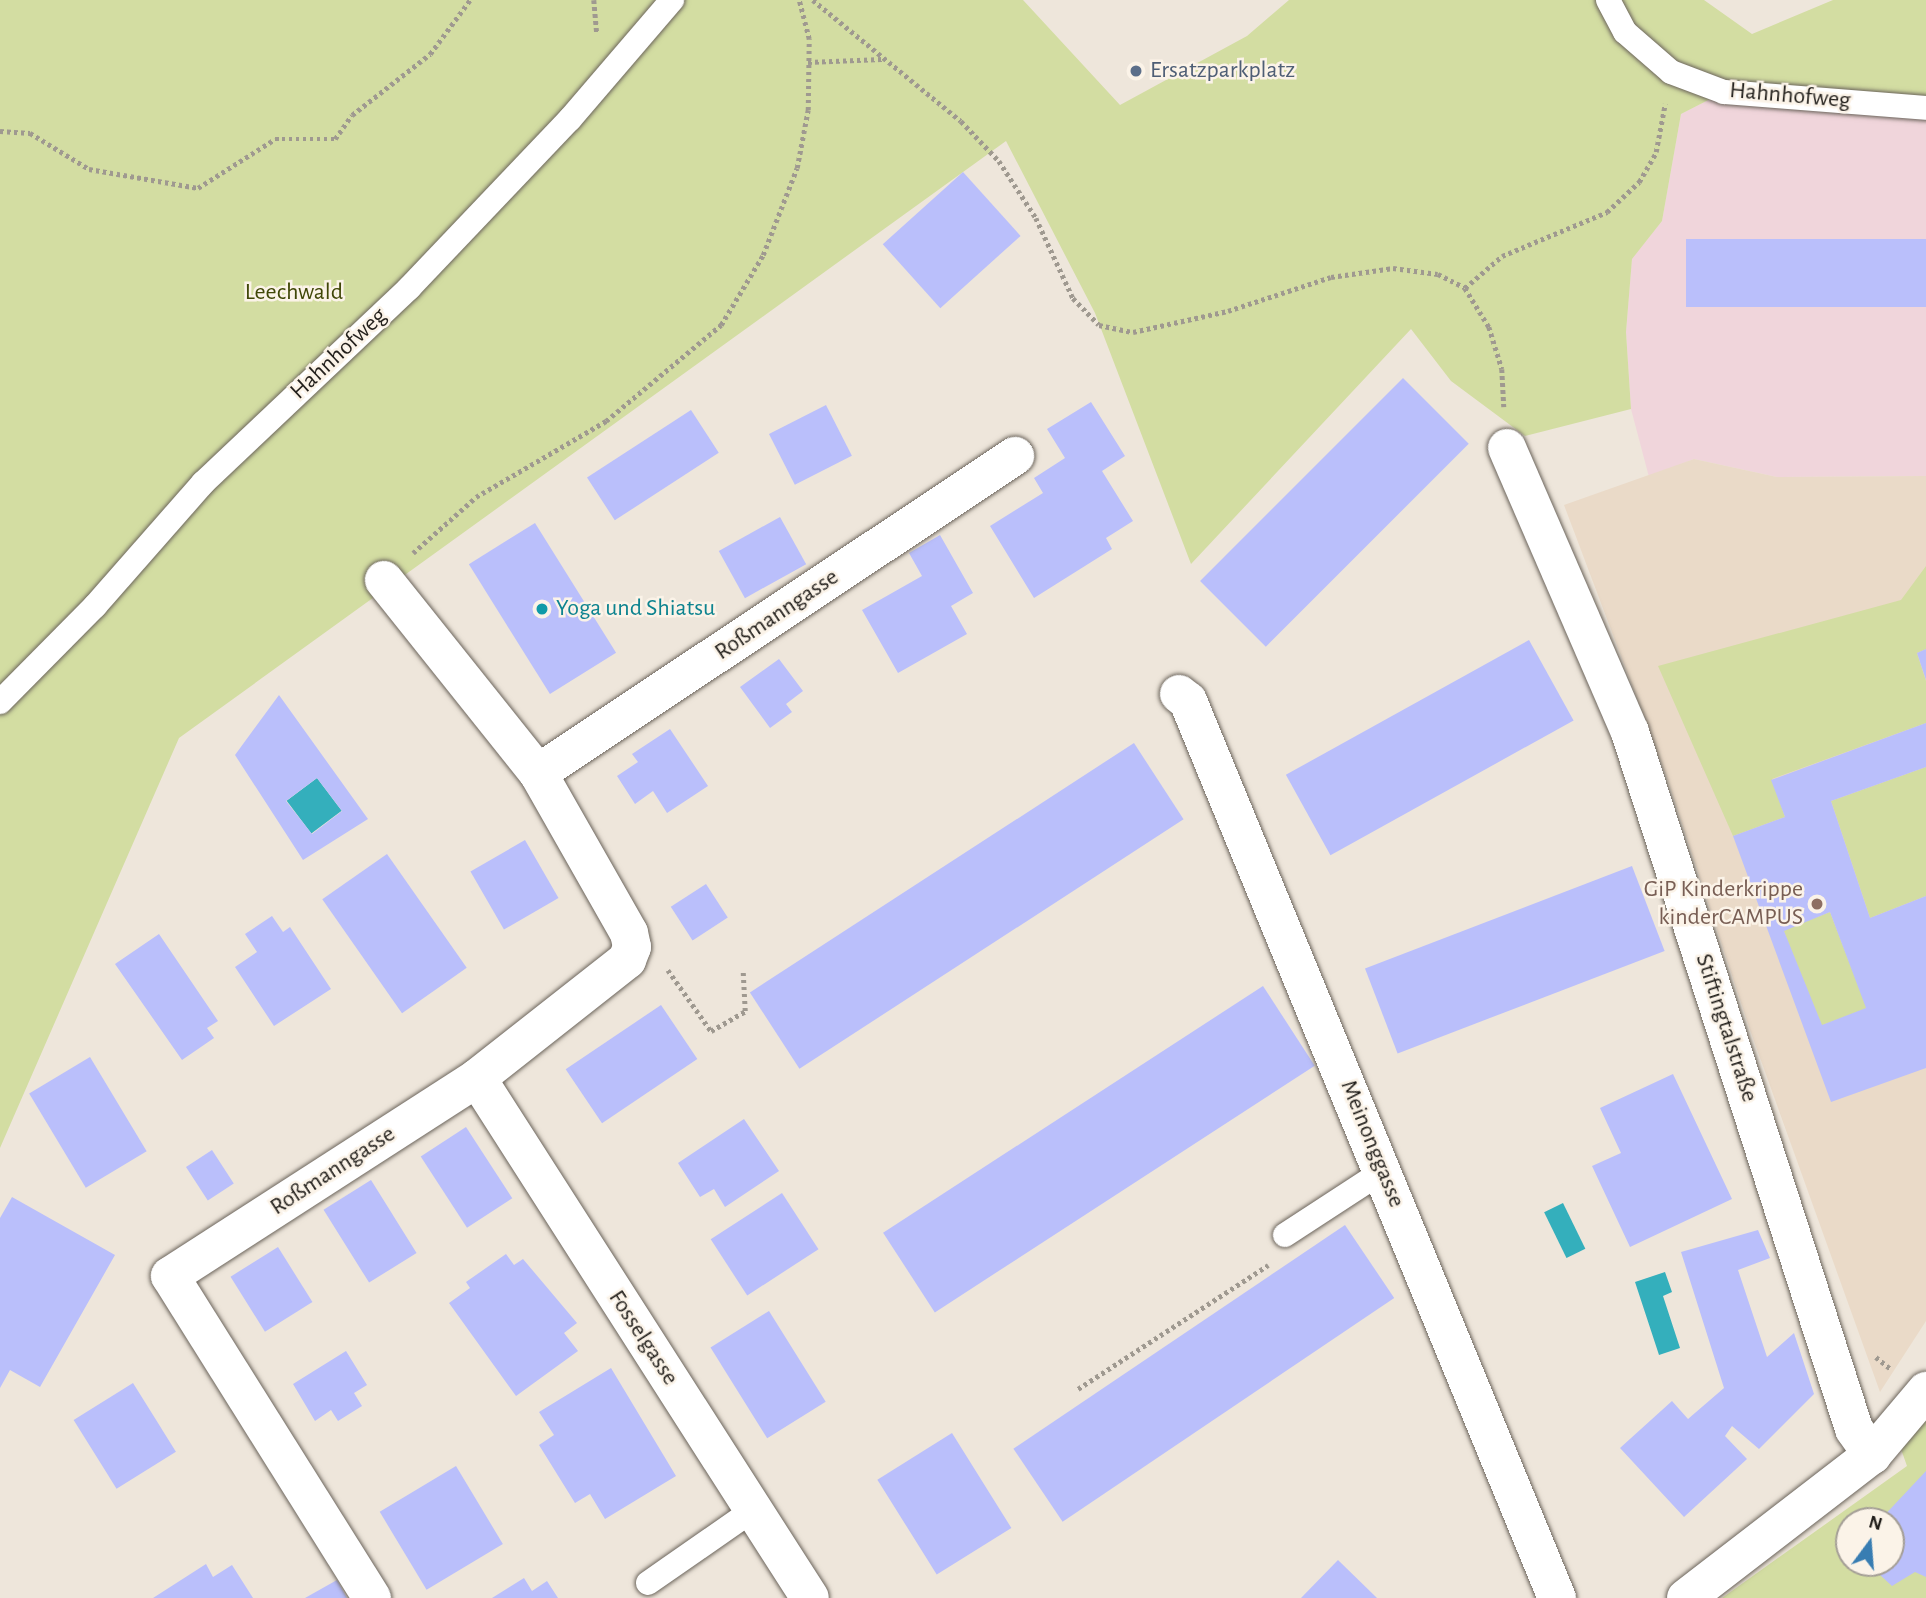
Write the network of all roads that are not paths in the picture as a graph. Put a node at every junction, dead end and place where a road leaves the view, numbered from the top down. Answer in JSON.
{"nodes":[{"id":1,"x":672,"y":0,"type":"edge"},
{"id":2,"x":1608,"y":0,"type":"edge"},
{"id":3,"x":1926,"y":108,"type":"edge"},
{"id":4,"x":1507,"y":449,"type":"road end"},
{"id":5,"x":1015,"y":457,"type":"dead end"},
{"id":6,"x":384,"y":580,"type":"road end"},
{"id":7,"x":1179,"y":694,"type":"dead end"},
{"id":8,"x":0,"y":702,"type":"edge"},
{"id":9,"x":538,"y":773,"type":"junction"},
{"id":10,"x":477,"y":1078,"type":"junction"},
{"id":11,"x":1384,"y":1171,"type":"junction"},
{"id":12,"x":1285,"y":1235,"type":"dead end"},
{"id":13,"x":1926,"y":1391,"type":"edge"},
{"id":14,"x":1871,"y":1455,"type":"junction"},
{"id":15,"x":753,"y":1510,"type":"junction"},
{"id":16,"x":648,"y":1583,"type":"dead end"},
{"id":17,"x":372,"y":1598,"type":"edge"},
{"id":18,"x":810,"y":1598,"type":"edge"},
{"id":19,"x":1557,"y":1598,"type":"edge"},
{"id":20,"x":1686,"y":1598,"type":"edge"}],
"edges":[{"from":1,"to":8,"type":"lane","name":"Hahnhofweg"},
{"from":2,"to":3,"type":"lane","name":"Hahnhofweg"},
{"from":4,"to":14,"type":"street","name":"Stiftingtalstraße"},
{"from":5,"to":9,"type":"street","name":"Roßmanngasse"},
{"from":6,"to":9,"type":"street","name":"Roßmanngasse"},
{"from":7,"to":11,"type":"street","name":"Meinonggasse"},
{"from":9,"to":10,"type":"street","name":"Roßmanngasse"},
{"from":10,"to":15,"type":"street","name":"Fosselgasse"},
{"from":10,"to":17,"type":"street","name":"Roßmanngasse"},
{"from":11,"to":12,"type":"lane"},
{"from":11,"to":19,"type":"street","name":"Meinonggasse"},
{"from":13,"to":14,"type":"street"},
{"from":14,"to":20,"type":"street"},
{"from":15,"to":16,"type":"lane"},
{"from":15,"to":18,"type":"street","name":"Fosselgasse"}]}
